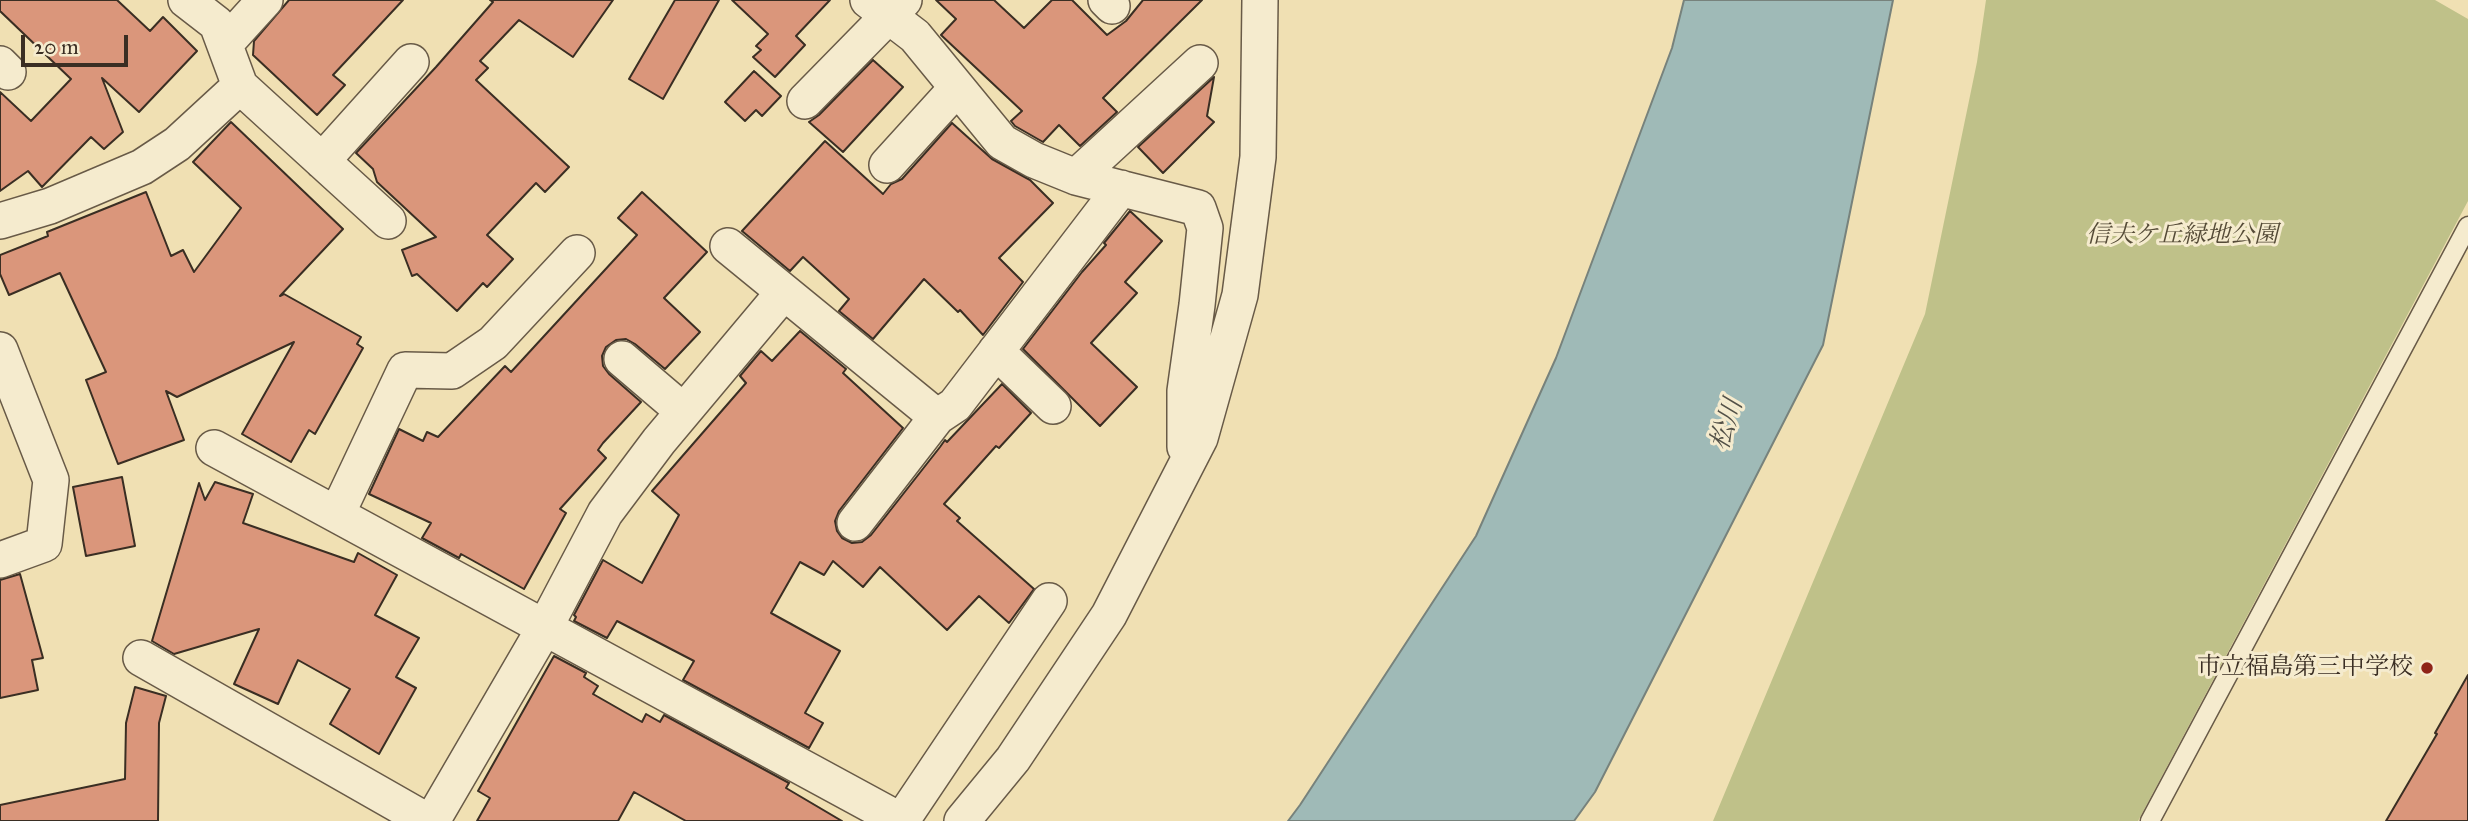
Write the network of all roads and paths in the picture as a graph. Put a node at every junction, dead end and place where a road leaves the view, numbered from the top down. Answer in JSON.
{"nodes":[{"id":1,"x":186,"y":0,"type":"edge"},
{"id":2,"x":265,"y":0,"type":"edge"},
{"id":3,"x":1260,"y":0,"type":"edge"},
{"id":4,"x":887,"y":5,"type":"edge"},
{"id":5,"x":225,"y":44,"type":"junction"},
{"id":6,"x":411,"y":62,"type":"dead end"},
{"id":7,"x":1200,"y":63,"type":"dead end"},
{"id":8,"x":240,"y":86,"type":"junction"},
{"id":9,"x":957,"y":89,"type":"junction"},
{"id":10,"x":805,"y":101,"type":"dead end"},
{"id":11,"x":323,"y":161,"type":"junction"},
{"id":12,"x":887,"y":165,"type":"dead end"},
{"id":13,"x":1076,"y":177,"type":"junction"},
{"id":14,"x":1121,"y":188,"type":"junction"},
{"id":15,"x":387,"y":221,"type":"dead end"},
{"id":16,"x":0,"y":222,"type":"edge"},
{"id":17,"x":2468,"y":226,"type":"edge"},
{"id":18,"x":728,"y":246,"type":"dead end"},
{"id":19,"x":577,"y":253,"type":"dead end"},
{"id":20,"x":783,"y":292,"type":"junction"},
{"id":21,"x":0,"y":350,"type":"edge"},
{"id":22,"x":996,"y":351,"type":"junction"},
{"id":23,"x":622,"y":359,"type":"dead end"},
{"id":24,"x":1053,"y":406,"type":"dead end"},
{"id":25,"x":684,"y":411,"type":"junction"},
{"id":26,"x":937,"y":418,"type":"junction"},
{"id":27,"x":214,"y":448,"type":"dead end"},
{"id":28,"x":1185,"y":468,"type":"junction"},
{"id":29,"x":337,"y":514,"type":"junction"},
{"id":30,"x":855,"y":523,"type":"dead end"},
{"id":31,"x":0,"y":560,"type":"edge"},
{"id":32,"x":1049,"y":601,"type":"dead end"},
{"id":33,"x":545,"y":627,"type":"junction"},
{"id":34,"x":141,"y":658,"type":"dead end"},
{"id":35,"x":422,"y":820,"type":"edge"},
{"id":36,"x":901,"y":820,"type":"edge"},
{"id":37,"x":962,"y":821,"type":"edge"},
{"id":38,"x":2150,"y":821,"type":"edge"}],
"edges":[{"from":1,"to":5,"type":"street"},
{"from":2,"to":5,"type":"street"},
{"from":3,"to":28,"type":"street"},
{"from":4,"to":9,"type":"street"},
{"from":4,"to":10,"type":"street"},
{"from":5,"to":8,"type":"street"},
{"from":6,"to":11,"type":"street"},
{"from":7,"to":13,"type":"street"},
{"from":8,"to":11,"type":"street"},
{"from":8,"to":16,"type":"street"},
{"from":9,"to":12,"type":"street"},
{"from":9,"to":13,"type":"street"},
{"from":11,"to":15,"type":"street"},
{"from":13,"to":14,"type":"street"},
{"from":14,"to":22,"type":"street"},
{"from":14,"to":28,"type":"street"},
{"from":17,"to":38,"type":"lane"},
{"from":18,"to":20,"type":"street"},
{"from":19,"to":29,"type":"street"},
{"from":20,"to":25,"type":"street"},
{"from":20,"to":26,"type":"street"},
{"from":21,"to":31,"type":"street"},
{"from":22,"to":24,"type":"street"},
{"from":22,"to":26,"type":"street"},
{"from":23,"to":25,"type":"street"},
{"from":25,"to":33,"type":"street"},
{"from":26,"to":30,"type":"street"},
{"from":27,"to":29,"type":"street"},
{"from":28,"to":37,"type":"street"},
{"from":29,"to":33,"type":"street"},
{"from":32,"to":36,"type":"street"},
{"from":33,"to":35,"type":"street"},
{"from":33,"to":36,"type":"street"},
{"from":34,"to":35,"type":"street"}]}
